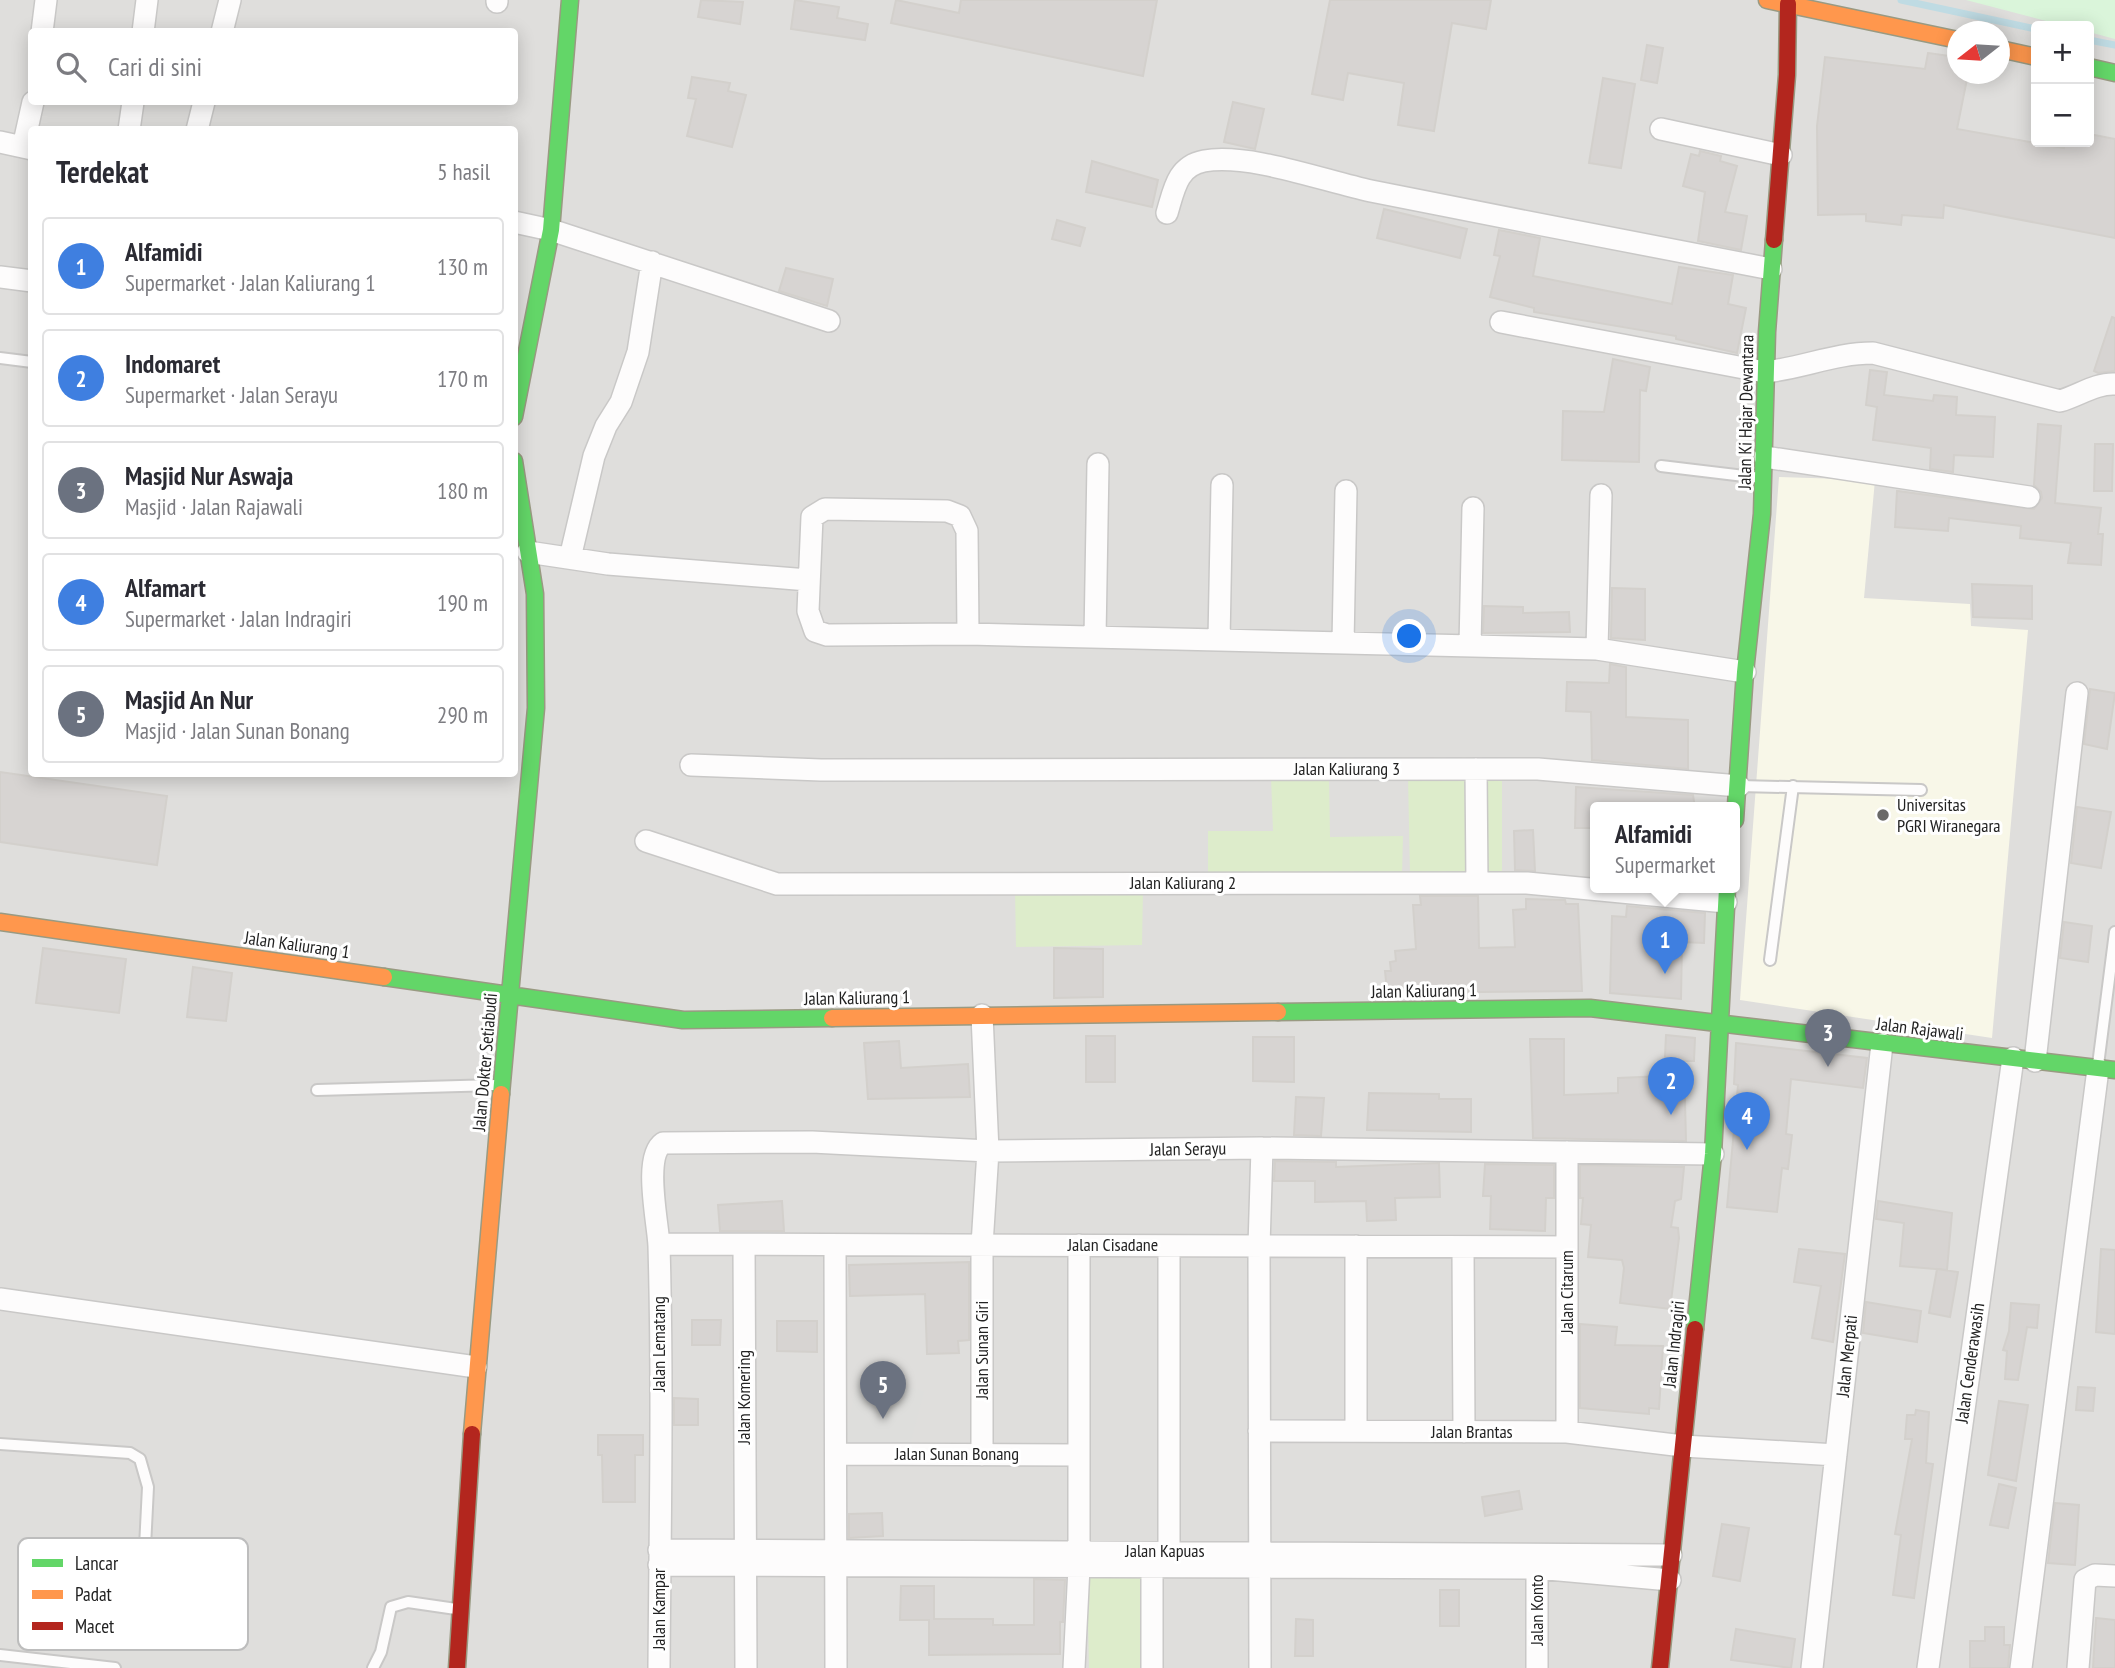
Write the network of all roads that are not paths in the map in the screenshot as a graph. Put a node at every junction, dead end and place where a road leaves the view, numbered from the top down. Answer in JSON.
{"nodes":[{"id":1,"x":46,"y":0,"type":"edge"},
{"id":2,"x":147,"y":0,"type":"edge"},
{"id":3,"x":230,"y":0,"type":"edge"},
{"id":4,"x":570,"y":0,"type":"edge"},
{"id":5,"x":1767,"y":0,"type":"edge"},
{"id":6,"x":1788,"y":4,"type":"junction"},
{"id":7,"x":1839,"y":7,"type":"edge"},
{"id":8,"x":42,"y":28,"type":"edge"},
{"id":9,"x":144,"y":28,"type":"edge"},
{"id":10,"x":223,"y":28,"type":"edge"},
{"id":11,"x":1947,"y":37,"type":"edge"},
{"id":12,"x":2010,"y":51,"type":"edge"},
{"id":13,"x":2031,"y":56,"type":"edge"},
{"id":14,"x":2094,"y":68,"type":"edge"},
{"id":15,"x":2115,"y":73,"type":"edge"},
{"id":16,"x":32,"y":105,"type":"edge"},
{"id":17,"x":133,"y":105,"type":"edge"},
{"id":18,"x":203,"y":105,"type":"edge"},
{"id":19,"x":29,"y":126,"type":"edge"},
{"id":20,"x":130,"y":126,"type":"edge"},
{"id":21,"x":198,"y":126,"type":"edge"},
{"id":22,"x":1661,"y":129,"type":"dead end"},
{"id":23,"x":0,"y":142,"type":"edge"},
{"id":24,"x":27,"y":142,"type":"edge"},
{"id":25,"x":1780,"y":155,"type":"junction"},
{"id":26,"x":1167,"y":213,"type":"dead end"},
{"id":27,"x":518,"y":223,"type":"edge"},
{"id":28,"x":551,"y":230,"type":"junction"},
{"id":29,"x":652,"y":262,"type":"junction"},
{"id":30,"x":1771,"y":269,"type":"junction"},
{"id":31,"x":0,"y":276,"type":"edge"},
{"id":32,"x":28,"y":280,"type":"edge"},
{"id":33,"x":829,"y":321,"type":"dead end"},
{"id":34,"x":1501,"y":322,"type":"dead end"},
{"id":35,"x":0,"y":358,"type":"edge"},
{"id":36,"x":28,"y":362,"type":"edge"},
{"id":37,"x":1766,"y":379,"type":"junction"},
{"id":38,"x":2115,"y":384,"type":"edge"},
{"id":39,"x":518,"y":397,"type":"edge"},
{"id":40,"x":1098,"y":464,"type":"dead end"},
{"id":41,"x":1661,"y":466,"type":"dead end"},
{"id":42,"x":1764,"y":468,"type":"junction"},
{"id":43,"x":1222,"y":485,"type":"dead end"},
{"id":44,"x":518,"y":487,"type":"edge"},
{"id":45,"x":1346,"y":491,"type":"dead end"},
{"id":46,"x":1601,"y":495,"type":"dead end"},
{"id":47,"x":2029,"y":497,"type":"dead end"},
{"id":48,"x":1473,"y":509,"type":"dead end"},
{"id":49,"x":528,"y":552,"type":"junction"},
{"id":50,"x":570,"y":558,"type":"junction"},
{"id":51,"x":808,"y":580,"type":"junction"},
{"id":52,"x":968,"y":634,"type":"junction"},
{"id":53,"x":1095,"y":637,"type":"junction"},
{"id":54,"x":1219,"y":640,"type":"junction"},
{"id":55,"x":1343,"y":643,"type":"junction"},
{"id":56,"x":1470,"y":646,"type":"junction"},
{"id":57,"x":1597,"y":649,"type":"junction"},
{"id":58,"x":1745,"y":672,"type":"junction"},
{"id":59,"x":2077,"y":693,"type":"dead end"},
{"id":60,"x":518,"y":726,"type":"edge"},
{"id":61,"x":534,"y":736,"type":"junction"},
{"id":62,"x":691,"y":765,"type":"dead end"},
{"id":63,"x":1476,"y":769,"type":"junction"},
{"id":64,"x":1739,"y":786,"type":"junction"},
{"id":65,"x":1793,"y":786,"type":"junction"},
{"id":66,"x":1922,"y":790,"type":"dead end"},
{"id":67,"x":1737,"y":802,"type":"edge"},
{"id":68,"x":646,"y":841,"type":"dead end"},
{"id":69,"x":1477,"y":883,"type":"junction"},
{"id":70,"x":1590,"y":887,"type":"edge"},
{"id":71,"x":1693,"y":893,"type":"edge"},
{"id":72,"x":1726,"y":895,"type":"edge"},
{"id":73,"x":0,"y":922,"type":"edge"},
{"id":74,"x":2115,"y":932,"type":"edge"},
{"id":75,"x":1770,"y":960,"type":"dead end"},
{"id":76,"x":510,"y":994,"type":"junction"},
{"id":77,"x":982,"y":1015,"type":"junction"},
{"id":78,"x":1721,"y":1024,"type":"junction"},
{"id":79,"x":1882,"y":1044,"type":"junction"},
{"id":80,"x":2012,"y":1058,"type":"junction"},
{"id":81,"x":2035,"y":1061,"type":"junction"},
{"id":82,"x":2106,"y":1070,"type":"edge"},
{"id":83,"x":502,"y":1084,"type":"junction"},
{"id":84,"x":317,"y":1090,"type":"dead end"},
{"id":85,"x":663,"y":1143,"type":"joint"},
{"id":86,"x":1262,"y":1147,"type":"junction"},
{"id":87,"x":988,"y":1151,"type":"junction"},
{"id":88,"x":1567,"y":1152,"type":"junction"},
{"id":89,"x":1713,"y":1154,"type":"junction"},
{"id":90,"x":659,"y":1244,"type":"junction"},
{"id":91,"x":744,"y":1245,"type":"junction"},
{"id":92,"x":835,"y":1245,"type":"junction"},
{"id":93,"x":982,"y":1245,"type":"junction"},
{"id":94,"x":1079,"y":1245,"type":"junction"},
{"id":95,"x":1169,"y":1246,"type":"junction"},
{"id":96,"x":1259,"y":1246,"type":"junction"},
{"id":97,"x":1356,"y":1246,"type":"junction"},
{"id":98,"x":1463,"y":1247,"type":"junction"},
{"id":99,"x":1567,"y":1247,"type":"junction"},
{"id":100,"x":0,"y":1298,"type":"edge"},
{"id":101,"x":477,"y":1367,"type":"junction"},
{"id":102,"x":1259,"y":1431,"type":"junction"},
{"id":103,"x":1356,"y":1431,"type":"junction"},
{"id":104,"x":1464,"y":1432,"type":"junction"},
{"id":105,"x":1567,"y":1432,"type":"junction"},
{"id":106,"x":0,"y":1444,"type":"edge"},
{"id":107,"x":1684,"y":1446,"type":"junction"},
{"id":108,"x":835,"y":1454,"type":"junction"},
{"id":109,"x":982,"y":1455,"type":"junction"},
{"id":110,"x":1079,"y":1455,"type":"junction"},
{"id":111,"x":1836,"y":1455,"type":"junction"},
{"id":112,"x":145,"y":1538,"type":"edge"},
{"id":113,"x":1169,"y":1551,"type":"junction"},
{"id":114,"x":1671,"y":1555,"type":"junction"},
{"id":115,"x":659,"y":1558,"type":"junction"},
{"id":116,"x":744,"y":1558,"type":"junction"},
{"id":117,"x":836,"y":1558,"type":"junction"},
{"id":118,"x":1079,"y":1559,"type":"junction"},
{"id":119,"x":1260,"y":1559,"type":"junction"},
{"id":120,"x":1537,"y":1560,"type":"junction"},
{"id":121,"x":1152,"y":1567,"type":"junction"},
{"id":122,"x":2115,"y":1576,"type":"edge"},
{"id":123,"x":1670,"y":1580,"type":"junction"},
{"id":124,"x":462,"y":1609,"type":"junction"},
{"id":125,"x":0,"y":1655,"type":"edge"},
{"id":126,"x":115,"y":1668,"type":"edge"},
{"id":127,"x":373,"y":1668,"type":"edge"},
{"id":128,"x":457,"y":1668,"type":"edge"},
{"id":129,"x":659,"y":1668,"type":"edge"},
{"id":130,"x":746,"y":1668,"type":"edge"},
{"id":131,"x":836,"y":1668,"type":"edge"},
{"id":132,"x":1074,"y":1668,"type":"edge"},
{"id":133,"x":1152,"y":1668,"type":"edge"},
{"id":134,"x":1259,"y":1668,"type":"edge"},
{"id":135,"x":1537,"y":1668,"type":"edge"},
{"id":136,"x":1660,"y":1668,"type":"edge"},
{"id":137,"x":1812,"y":1668,"type":"edge"},
{"id":138,"x":1928,"y":1668,"type":"edge"},
{"id":139,"x":2021,"y":1668,"type":"edge"},
{"id":140,"x":2078,"y":1668,"type":"edge"}],
"edges":[{"from":1,"to":8,"type":"street"},
{"from":2,"to":9,"type":"street"},
{"from":3,"to":10,"type":"street"},
{"from":4,"to":28,"type":"main road"},
{"from":5,"to":6,"type":"main road"},
{"from":6,"to":7,"type":"main road"},
{"from":6,"to":25,"type":"main road","name":"Jalan Ki Hajar Dewantara"},
{"from":7,"to":11,"type":"main road"},
{"from":12,"to":13,"type":"main road"},
{"from":14,"to":15,"type":"main road"},
{"from":16,"to":19,"type":"street"},
{"from":17,"to":20,"type":"street"},
{"from":18,"to":21,"type":"street"},
{"from":22,"to":25,"type":"street"},
{"from":23,"to":24,"type":"street"},
{"from":25,"to":30,"type":"main road","name":"Jalan Ki Hajar Dewantara"},
{"from":26,"to":30,"type":"street"},
{"from":27,"to":28,"type":"street"},
{"from":28,"to":29,"type":"street"},
{"from":28,"to":39,"type":"main road"},
{"from":29,"to":33,"type":"street"},
{"from":29,"to":50,"type":"street"},
{"from":30,"to":37,"type":"main road","name":"Jalan Ki Hajar Dewantara"},
{"from":31,"to":32,"type":"street"},
{"from":34,"to":37,"type":"street"},
{"from":35,"to":36,"type":"lane"},
{"from":37,"to":38,"type":"street"},
{"from":37,"to":42,"type":"main road","name":"Jalan Ki Hajar Dewantara"},
{"from":40,"to":53,"type":"street"},
{"from":41,"to":42,"type":"lane"},
{"from":42,"to":47,"type":"street"},
{"from":42,"to":58,"type":"main road","name":"Jalan Ki Hajar Dewantara"},
{"from":43,"to":54,"type":"street"},
{"from":44,"to":49,"type":"main road","name":"Jalan Dokter Setiabudi"},
{"from":45,"to":55,"type":"street"},
{"from":46,"to":57,"type":"street"},
{"from":48,"to":56,"type":"street"},
{"from":49,"to":50,"type":"street"},
{"from":49,"to":61,"type":"main road","name":"Jalan Dokter Setiabudi"},
{"from":50,"to":51,"type":"street"},
{"from":51,"to":52,"type":"street"},
{"from":51,"to":52,"type":"street"},
{"from":52,"to":53,"type":"street"},
{"from":53,"to":54,"type":"street"},
{"from":54,"to":55,"type":"street"},
{"from":55,"to":56,"type":"street"},
{"from":56,"to":57,"type":"street"},
{"from":57,"to":58,"type":"street"},
{"from":58,"to":64,"type":"main road","name":"Jalan Ki Hajar Dewantara"},
{"from":59,"to":81,"type":"street"},
{"from":60,"to":61,"type":"street"},
{"from":61,"to":76,"type":"main road","name":"Jalan Dokter Setiabudi"},
{"from":62,"to":63,"type":"street","name":"Jalan Kaliurang 3"},
{"from":63,"to":64,"type":"street","name":"Jalan Kaliurang 3"},
{"from":63,"to":69,"type":"street"},
{"from":64,"to":65,"type":"lane"},
{"from":64,"to":67,"type":"main road","name":"Jalan Ki Hajar Dewantara"},
{"from":65,"to":66,"type":"lane"},
{"from":65,"to":75,"type":"lane"},
{"from":68,"to":69,"type":"street","name":"Jalan Kaliurang 2"},
{"from":69,"to":70,"type":"street","name":"Jalan Kaliurang 2"},
{"from":71,"to":72,"type":"street","name":"Jalan Kaliurang 2"},
{"from":72,"to":78,"type":"main road"},
{"from":73,"to":76,"type":"main road","name":"Jalan Kaliurang 1"},
{"from":74,"to":82,"type":"lane"},
{"from":76,"to":77,"type":"main road","name":"Jalan Kaliurang 1"},
{"from":76,"to":83,"type":"main road","name":"Jalan Dokter Setiabudi"},
{"from":77,"to":78,"type":"main road","name":"Jalan Kaliurang 1"},
{"from":77,"to":87,"type":"street","name":"Jalan Sunan Giri"},
{"from":78,"to":79,"type":"main road","name":"Jalan Rajawali"},
{"from":78,"to":89,"type":"main road","name":"Jalan Indragiri"},
{"from":79,"to":80,"type":"main road","name":"Jalan Rajawali"},
{"from":79,"to":111,"type":"street","name":"Jalan Merpati"},
{"from":80,"to":81,"type":"main road","name":"Jalan Rajawali"},
{"from":80,"to":138,"type":"street","name":"Jalan Cenderawasih"},
{"from":81,"to":82,"type":"main road","name":"Jalan Rajawali"},
{"from":82,"to":139,"type":"street"},
{"from":83,"to":84,"type":"lane"},
{"from":83,"to":101,"type":"main road","name":"Jalan Dokter Setiabudi"},
{"from":85,"to":87,"type":"street","name":"Jalan Serayu"},
{"from":85,"to":90,"type":"street","name":"Jalan Lematang"},
{"from":86,"to":87,"type":"street","name":"Jalan Serayu"},
{"from":86,"to":88,"type":"street","name":"Jalan Serayu"},
{"from":86,"to":96,"type":"street"},
{"from":87,"to":93,"type":"street","name":"Jalan Sunan Giri"},
{"from":88,"to":89,"type":"street","name":"Jalan Serayu"},
{"from":88,"to":99,"type":"street","name":"Jalan Citarum"},
{"from":89,"to":107,"type":"main road","name":"Jalan Indragiri"},
{"from":90,"to":91,"type":"street","name":"Jalan Cisadane"},
{"from":90,"to":115,"type":"street","name":"Jalan Lematang"},
{"from":91,"to":92,"type":"street","name":"Jalan Cisadane"},
{"from":91,"to":116,"type":"street","name":"Jalan Komering"},
{"from":92,"to":93,"type":"street","name":"Jalan Cisadane"},
{"from":92,"to":108,"type":"street"},
{"from":93,"to":94,"type":"street","name":"Jalan Cisadane"},
{"from":93,"to":109,"type":"street","name":"Jalan Sunan Giri"},
{"from":94,"to":95,"type":"street","name":"Jalan Cisadane"},
{"from":94,"to":110,"type":"street"},
{"from":95,"to":96,"type":"street","name":"Jalan Cisadane"},
{"from":95,"to":113,"type":"street"},
{"from":96,"to":97,"type":"street","name":"Jalan Cisadane"},
{"from":96,"to":102,"type":"street"},
{"from":97,"to":98,"type":"street","name":"Jalan Cisadane"},
{"from":97,"to":103,"type":"street"},
{"from":98,"to":99,"type":"street","name":"Jalan Cisadane"},
{"from":98,"to":104,"type":"street"},
{"from":99,"to":105,"type":"street","name":"Jalan Citarum"},
{"from":100,"to":101,"type":"street"},
{"from":101,"to":124,"type":"main road","name":"Jalan Dokter Setiabudi"},
{"from":102,"to":103,"type":"street","name":"Jalan Brantas"},
{"from":102,"to":119,"type":"street"},
{"from":103,"to":104,"type":"street","name":"Jalan Brantas"},
{"from":104,"to":105,"type":"street","name":"Jalan Brantas"},
{"from":105,"to":107,"type":"street","name":"Jalan Brantas"},
{"from":106,"to":112,"type":"lane"},
{"from":107,"to":111,"type":"street","name":"Jalan Brantas"},
{"from":107,"to":114,"type":"main road","name":"Jalan Indragiri"},
{"from":108,"to":109,"type":"street","name":"Jalan Sunan Bonang"},
{"from":108,"to":117,"type":"street"},
{"from":109,"to":110,"type":"street","name":"Jalan Sunan Bonang"},
{"from":110,"to":118,"type":"street"},
{"from":111,"to":137,"type":"street","name":"Jalan Merpati"},
{"from":113,"to":118,"type":"street","name":"Jalan Kapuas"},
{"from":113,"to":119,"type":"street","name":"Jalan Kapuas"},
{"from":114,"to":120,"type":"street","name":"Jalan Kapuas"},
{"from":114,"to":123,"type":"main road","name":"Jalan Indragiri"},
{"from":115,"to":116,"type":"street","name":"Jalan Kapuas"},
{"from":115,"to":129,"type":"street","name":"Jalan Kampar"},
{"from":116,"to":117,"type":"street","name":"Jalan Kapuas"},
{"from":116,"to":130,"type":"street","name":"Jalan Komering"},
{"from":117,"to":118,"type":"street","name":"Jalan Kapuas"},
{"from":117,"to":131,"type":"street"},
{"from":118,"to":121,"type":"street","name":"Jalan Kapuas"},
{"from":118,"to":132,"type":"street"},
{"from":119,"to":120,"type":"street","name":"Jalan Kapuas"},
{"from":119,"to":121,"type":"street","name":"Jalan Kapuas"},
{"from":119,"to":134,"type":"street"},
{"from":120,"to":123,"type":"street","name":"Jalan Kapuas"},
{"from":120,"to":135,"type":"street","name":"Jalan Konto"},
{"from":121,"to":133,"type":"street"},
{"from":122,"to":140,"type":"street"},
{"from":123,"to":136,"type":"main road","name":"Jalan Indragiri"},
{"from":124,"to":127,"type":"lane"},
{"from":124,"to":128,"type":"main road","name":"Jalan Dokter Setiabudi"},
{"from":125,"to":126,"type":"lane"}]}
